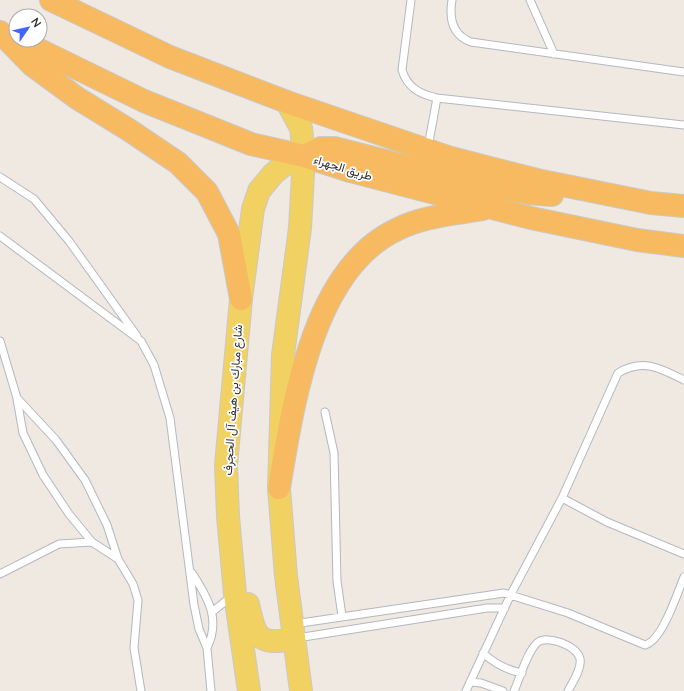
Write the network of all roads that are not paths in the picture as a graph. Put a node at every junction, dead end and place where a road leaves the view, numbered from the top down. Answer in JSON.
{"nodes":[{"id":1,"x":51,"y":0,"type":"edge"},
{"id":2,"x":411,"y":0,"type":"edge"},
{"id":3,"x":452,"y":0,"type":"edge"},
{"id":4,"x":530,"y":0,"type":"edge"},
{"id":5,"x":0,"y":31,"type":"edge"},
{"id":6,"x":36,"y":48,"type":"edge"},
{"id":7,"x":554,"y":54,"type":"junction"},
{"id":8,"x":684,"y":72,"type":"edge"},
{"id":9,"x":437,"y":98,"type":"junction"},
{"id":10,"x":287,"y":102,"type":"junction"},
{"id":11,"x":684,"y":125,"type":"edge"},
{"id":12,"x":427,"y":149,"type":"junction"},
{"id":13,"x":304,"y":156,"type":"junction"},
{"id":14,"x":332,"y":156,"type":"junction"},
{"id":15,"x":0,"y":177,"type":"edge"},
{"id":16,"x":595,"y":191,"type":"junction"},
{"id":17,"x":684,"y":199,"type":"edge"},
{"id":18,"x":651,"y":202,"type":"junction"},
{"id":19,"x":684,"y":206,"type":"edge"},
{"id":20,"x":492,"y":208,"type":"junction"},
{"id":21,"x":0,"y":236,"type":"edge"},
{"id":22,"x":684,"y":246,"type":"edge"},
{"id":23,"x":241,"y":299,"type":"junction"},
{"id":24,"x":0,"y":341,"type":"edge"},
{"id":25,"x":141,"y":341,"type":"junction"},
{"id":26,"x":684,"y":380,"type":"edge"},
{"id":27,"x":16,"y":398,"type":"junction"},
{"id":28,"x":325,"y":412,"type":"dead end"},
{"id":29,"x":279,"y":488,"type":"junction"},
{"id":30,"x":562,"y":498,"type":"junction"},
{"id":31,"x":92,"y":542,"type":"junction"},
{"id":32,"x":684,"y":554,"type":"edge"},
{"id":33,"x":118,"y":559,"type":"junction"},
{"id":34,"x":190,"y":572,"type":"junction"},
{"id":35,"x":0,"y":574,"type":"edge"},
{"id":36,"x":684,"y":577,"type":"edge"},
{"id":37,"x":234,"y":588,"type":"junction"},
{"id":38,"x":511,"y":594,"type":"junction"},
{"id":39,"x":505,"y":608,"type":"junction"},
{"id":40,"x":212,"y":612,"type":"junction"},
{"id":41,"x":342,"y":616,"type":"junction"},
{"id":42,"x":292,"y":631,"type":"junction"},
{"id":43,"x":207,"y":648,"type":"junction"},
{"id":44,"x":483,"y":653,"type":"junction"},
{"id":45,"x":522,"y":672,"type":"junction"},
{"id":46,"x":470,"y":682,"type":"junction"},
{"id":47,"x":141,"y":691,"type":"edge"},
{"id":48,"x":211,"y":691,"type":"edge"},
{"id":49,"x":249,"y":691,"type":"edge"},
{"id":50,"x":301,"y":691,"type":"edge"},
{"id":51,"x":466,"y":691,"type":"edge"},
{"id":52,"x":503,"y":691,"type":"edge"},
{"id":53,"x":514,"y":691,"type":"edge"},
{"id":54,"x":568,"y":691,"type":"edge"}],
"edges":[{"from":1,"to":10,"type":"highway"},
{"from":2,"to":9,"type":"lane"},
{"from":3,"to":7,"type":"lane"},
{"from":4,"to":7,"type":"lane"},
{"from":5,"to":23,"type":"highway"},
{"from":6,"to":13,"type":"highway","name":"طريق الجهراء"},
{"from":7,"to":8,"type":"lane"},
{"from":9,"to":11,"type":"lane"},
{"from":9,"to":12,"type":"lane"},
{"from":10,"to":12,"type":"highway"},
{"from":10,"to":13,"type":"main road"},
{"from":12,"to":16,"type":"highway"},
{"from":13,"to":14,"type":"highway"},
{"from":13,"to":23,"type":"main road","name":"شارع مبارك بن هيف آل الحجرف"},
{"from":13,"to":29,"type":"main road"},
{"from":14,"to":16,"type":"highway"},
{"from":14,"to":20,"type":"highway","name":"طريق الجهراء"},
{"from":15,"to":25,"type":"lane"},
{"from":16,"to":18,"type":"highway"},
{"from":17,"to":18,"type":"highway"},
{"from":18,"to":19,"type":"highway"},
{"from":20,"to":22,"type":"highway","name":"طريق الجهراء"},
{"from":20,"to":29,"type":"highway"},
{"from":21,"to":25,"type":"lane"},
{"from":23,"to":37,"type":"main road","name":"شارع مبارك بن هيف آل الحجرف"},
{"from":24,"to":27,"type":"lane"},
{"from":25,"to":34,"type":"lane"},
{"from":26,"to":30,"type":"lane"},
{"from":27,"to":31,"type":"lane"},
{"from":27,"to":33,"type":"lane"},
{"from":28,"to":41,"type":"lane"},
{"from":29,"to":42,"type":"main road"},
{"from":30,"to":32,"type":"lane"},
{"from":30,"to":38,"type":"lane"},
{"from":31,"to":33,"type":"lane"},
{"from":31,"to":35,"type":"lane"},
{"from":33,"to":47,"type":"lane"},
{"from":34,"to":40,"type":"lane"},
{"from":34,"to":43,"type":"lane"},
{"from":36,"to":38,"type":"lane"},
{"from":37,"to":40,"type":"lane"},
{"from":37,"to":42,"type":"main road"},
{"from":37,"to":49,"type":"main road","name":"شارع مبارك بن هيف آل الحجرف"},
{"from":38,"to":39,"type":"lane"},
{"from":38,"to":41,"type":"lane"},
{"from":39,"to":42,"type":"lane"},
{"from":39,"to":44,"type":"lane"},
{"from":40,"to":43,"type":"lane"},
{"from":41,"to":42,"type":"lane"},
{"from":42,"to":50,"type":"main road"},
{"from":43,"to":48,"type":"lane"},
{"from":44,"to":45,"type":"lane"},
{"from":44,"to":46,"type":"lane"},
{"from":45,"to":53,"type":"lane"},
{"from":45,"to":54,"type":"lane"},
{"from":46,"to":51,"type":"lane"},
{"from":46,"to":52,"type":"lane"}]}
